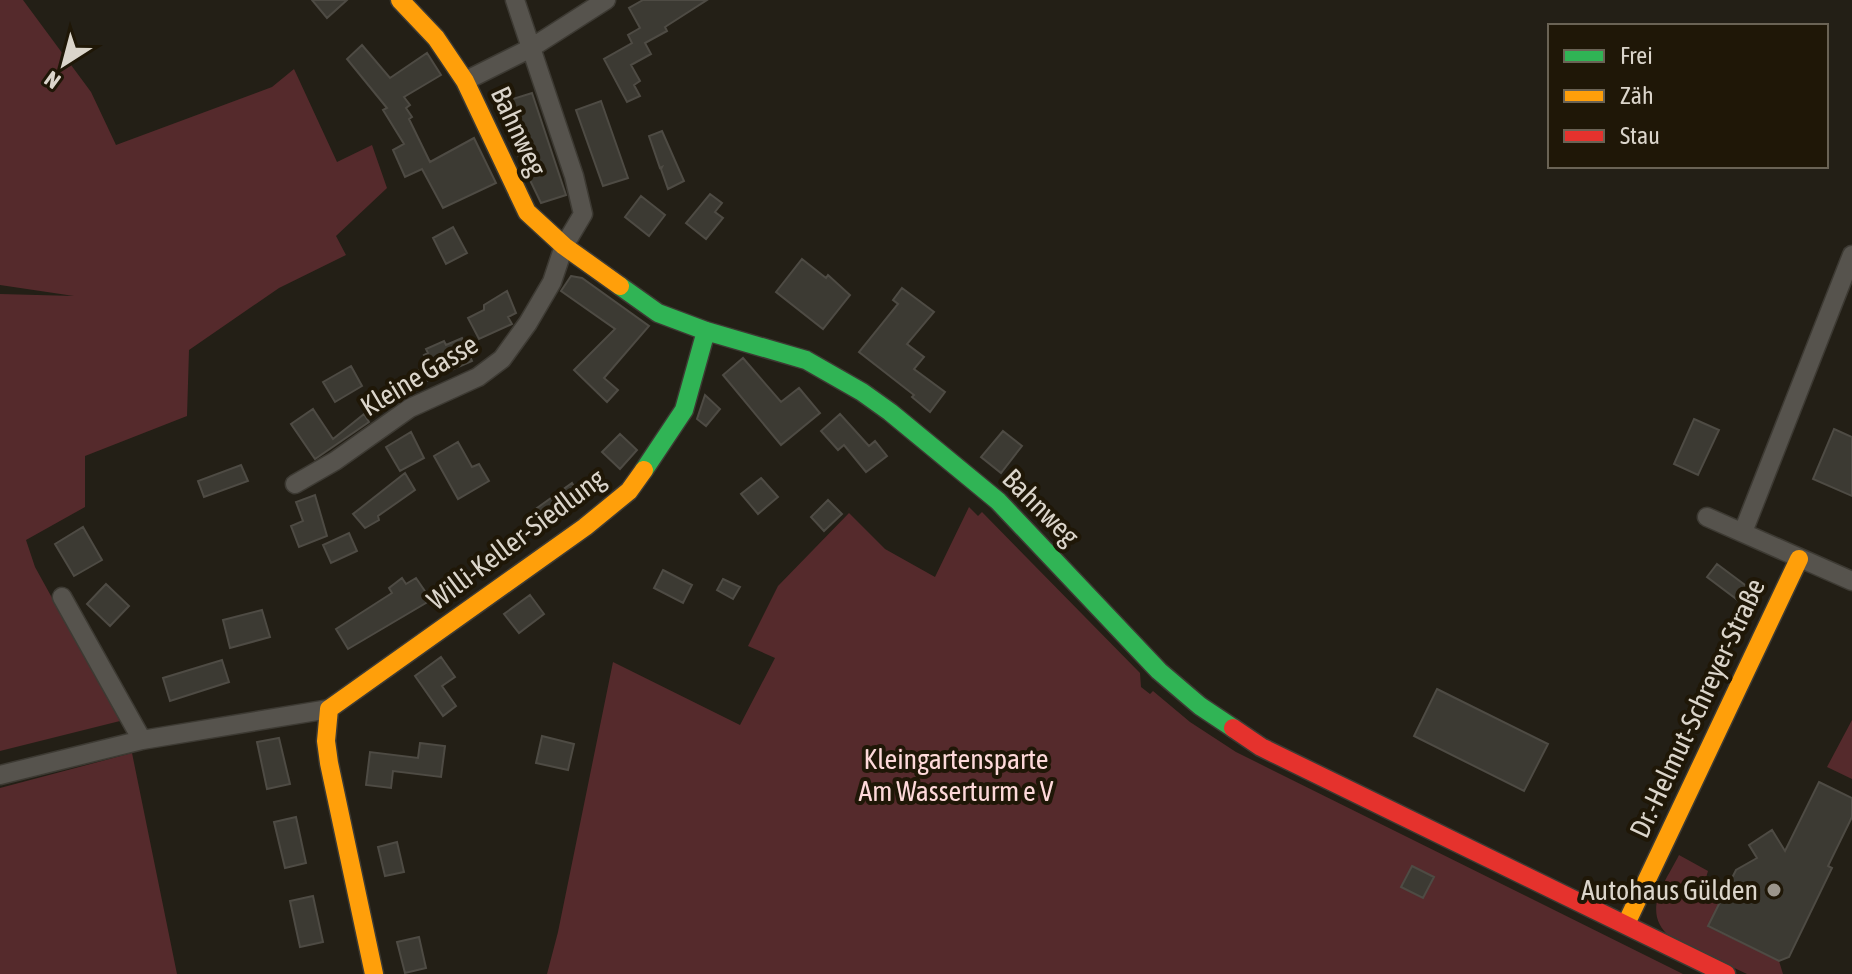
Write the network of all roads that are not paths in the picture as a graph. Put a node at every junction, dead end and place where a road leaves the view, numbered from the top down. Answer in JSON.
{"nodes":[{"id":1,"x":400,"y":0,"type":"edge"},
{"id":2,"x":515,"y":0,"type":"edge"},
{"id":3,"x":606,"y":0,"type":"edge"},
{"id":4,"x":531,"y":48,"type":"junction"},
{"id":5,"x":465,"y":81,"type":"junction"},
{"id":6,"x":564,"y":246,"type":"junction"},
{"id":7,"x":1852,"y":255,"type":"edge"},
{"id":8,"x":706,"y":331,"type":"junction"},
{"id":9,"x":295,"y":484,"type":"dead end"},
{"id":10,"x":1707,"y":517,"type":"dead end"},
{"id":11,"x":1743,"y":532,"type":"junction"},
{"id":12,"x":1799,"y":559,"type":"junction"},
{"id":13,"x":1852,"y":581,"type":"edge"},
{"id":14,"x":62,"y":597,"type":"dead end"},
{"id":15,"x":329,"y":709,"type":"junction"},
{"id":16,"x":142,"y":740,"type":"junction"},
{"id":17,"x":0,"y":775,"type":"edge"},
{"id":18,"x":1626,"y":924,"type":"junction"},
{"id":19,"x":374,"y":974,"type":"edge"},
{"id":20,"x":1726,"y":974,"type":"edge"}],
"edges":[{"from":1,"to":5,"type":"street","name":"Bahnweg"},
{"from":2,"to":4,"type":"street","name":"Kleine Gasse"},
{"from":3,"to":4,"type":"street"},
{"from":4,"to":5,"type":"street"},
{"from":4,"to":6,"type":"street","name":"Kleine Gasse"},
{"from":5,"to":6,"type":"street","name":"Bahnweg"},
{"from":6,"to":8,"type":"street","name":"Bahnweg"},
{"from":6,"to":9,"type":"street","name":"Kleine Gasse"},
{"from":7,"to":11,"type":"street","name":"Dr.-Helmut-Schreyer-Straße"},
{"from":8,"to":15,"type":"street","name":"Willi-Keller-Siedlung"},
{"from":8,"to":18,"type":"street","name":"Bahnweg"},
{"from":10,"to":11,"type":"street","name":"Dr.-Helmut-Schreyer-Straße"},
{"from":11,"to":12,"type":"street","name":"Dr.-Helmut-Schreyer-Straße"},
{"from":12,"to":13,"type":"street","name":"Dr.-Helmut-Schreyer-Straße"},
{"from":12,"to":18,"type":"street","name":"Dr.-Helmut-Schreyer-Straße"},
{"from":14,"to":16,"type":"street"},
{"from":15,"to":16,"type":"street","name":"Willi-Keller-Siedlung"},
{"from":15,"to":19,"type":"street"},
{"from":16,"to":17,"type":"street","name":"Willi-Keller-Siedlung"},
{"from":18,"to":20,"type":"street","name":"Bahnweg"}]}
